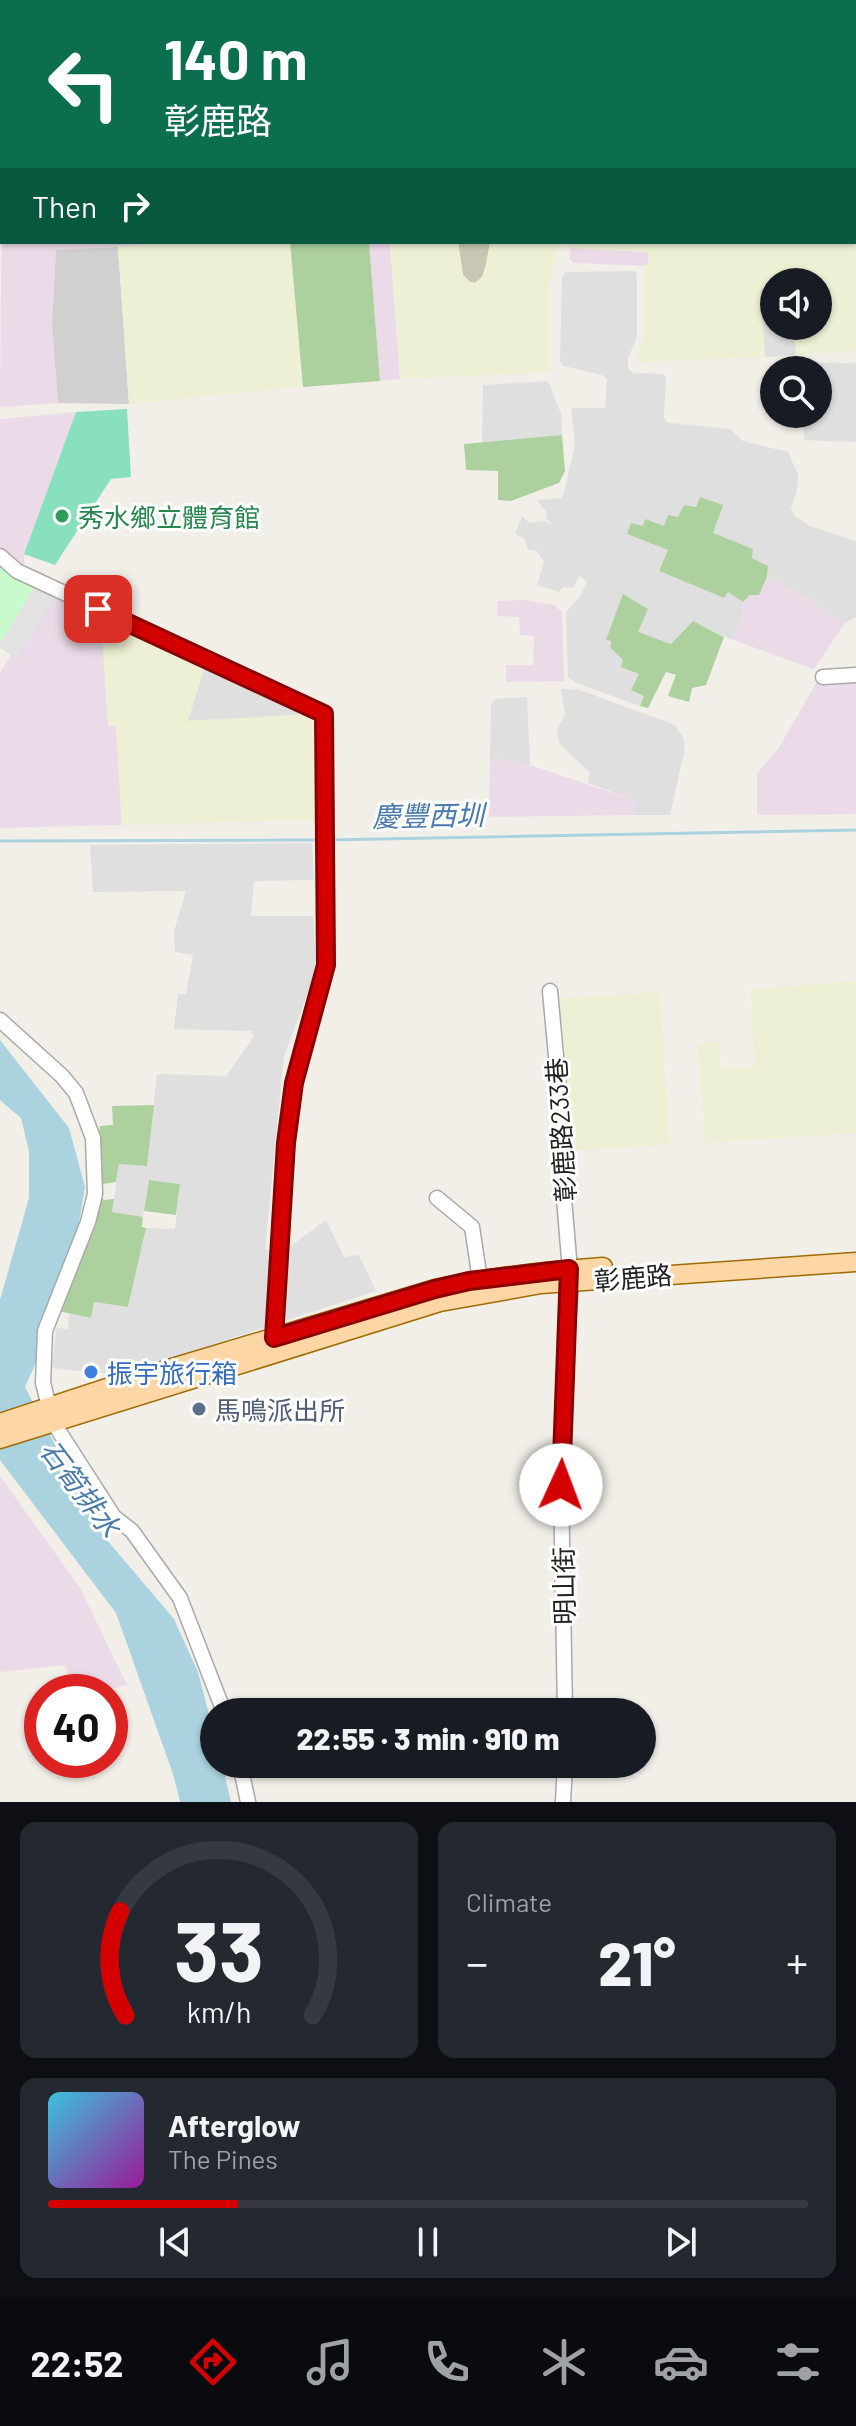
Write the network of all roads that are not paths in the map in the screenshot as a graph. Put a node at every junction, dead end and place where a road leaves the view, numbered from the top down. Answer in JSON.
{"nodes":[{"id":1,"x":0,"y":556,"type":"edge"},
{"id":2,"x":856,"y":675,"type":"edge"},
{"id":3,"x":823,"y":677,"type":"dead end"},
{"id":4,"x":550,"y":991,"type":"dead end"},
{"id":5,"x":0,"y":1020,"type":"edge"},
{"id":6,"x":437,"y":1198,"type":"dead end"},
{"id":7,"x":856,"y":1252,"type":"edge"},
{"id":8,"x":856,"y":1262,"type":"edge"},
{"id":9,"x":570,"y":1276,"type":"junction"},
{"id":10,"x":480,"y":1280,"type":"junction"},
{"id":11,"x":437,"y":1295,"type":"junction"},
{"id":12,"x":274,"y":1338,"type":"junction"},
{"id":13,"x":249,"y":1361,"type":"junction"},
{"id":14,"x":48,"y":1416,"type":"junction"},
{"id":15,"x":0,"y":1423,"type":"edge"},
{"id":16,"x":0,"y":1439,"type":"edge"},
{"id":17,"x":219,"y":1698,"type":"edge"},
{"id":18,"x":565,"y":1698,"type":"edge"},
{"id":19,"x":243,"y":1778,"type":"edge"},
{"id":20,"x":564,"y":1778,"type":"edge"},
{"id":21,"x":248,"y":1802,"type":"edge"},
{"id":22,"x":563,"y":1802,"type":"edge"}],
"edges":[{"from":1,"to":12,"type":"street"},
{"from":2,"to":3,"type":"street"},
{"from":4,"to":9,"type":"street","name":"彰鹿路233巷"},
{"from":5,"to":14,"type":"street"},
{"from":6,"to":10,"type":"street"},
{"from":7,"to":9,"type":"main road","name":"彰鹿路"},
{"from":8,"to":9,"type":"main road","name":"彰鹿路"},
{"from":9,"to":10,"type":"main road","name":"彰鹿路"},
{"from":9,"to":11,"type":"main road","name":"彰鹿路"},
{"from":9,"to":18,"type":"street","name":"明山街"},
{"from":10,"to":11,"type":"main road","name":"彰鹿路"},
{"from":11,"to":12,"type":"main road","name":"彰鹿路"},
{"from":11,"to":13,"type":"main road","name":"彰鹿路"},
{"from":12,"to":13,"type":"street"},
{"from":12,"to":14,"type":"main road","name":"彰鹿路"},
{"from":13,"to":14,"type":"main road","name":"彰鹿路"},
{"from":14,"to":15,"type":"main road","name":"彰鹿路"},
{"from":14,"to":16,"type":"main road","name":"彰鹿路"},
{"from":14,"to":17,"type":"street"},
{"from":19,"to":21,"type":"street"},
{"from":20,"to":22,"type":"street"}]}
